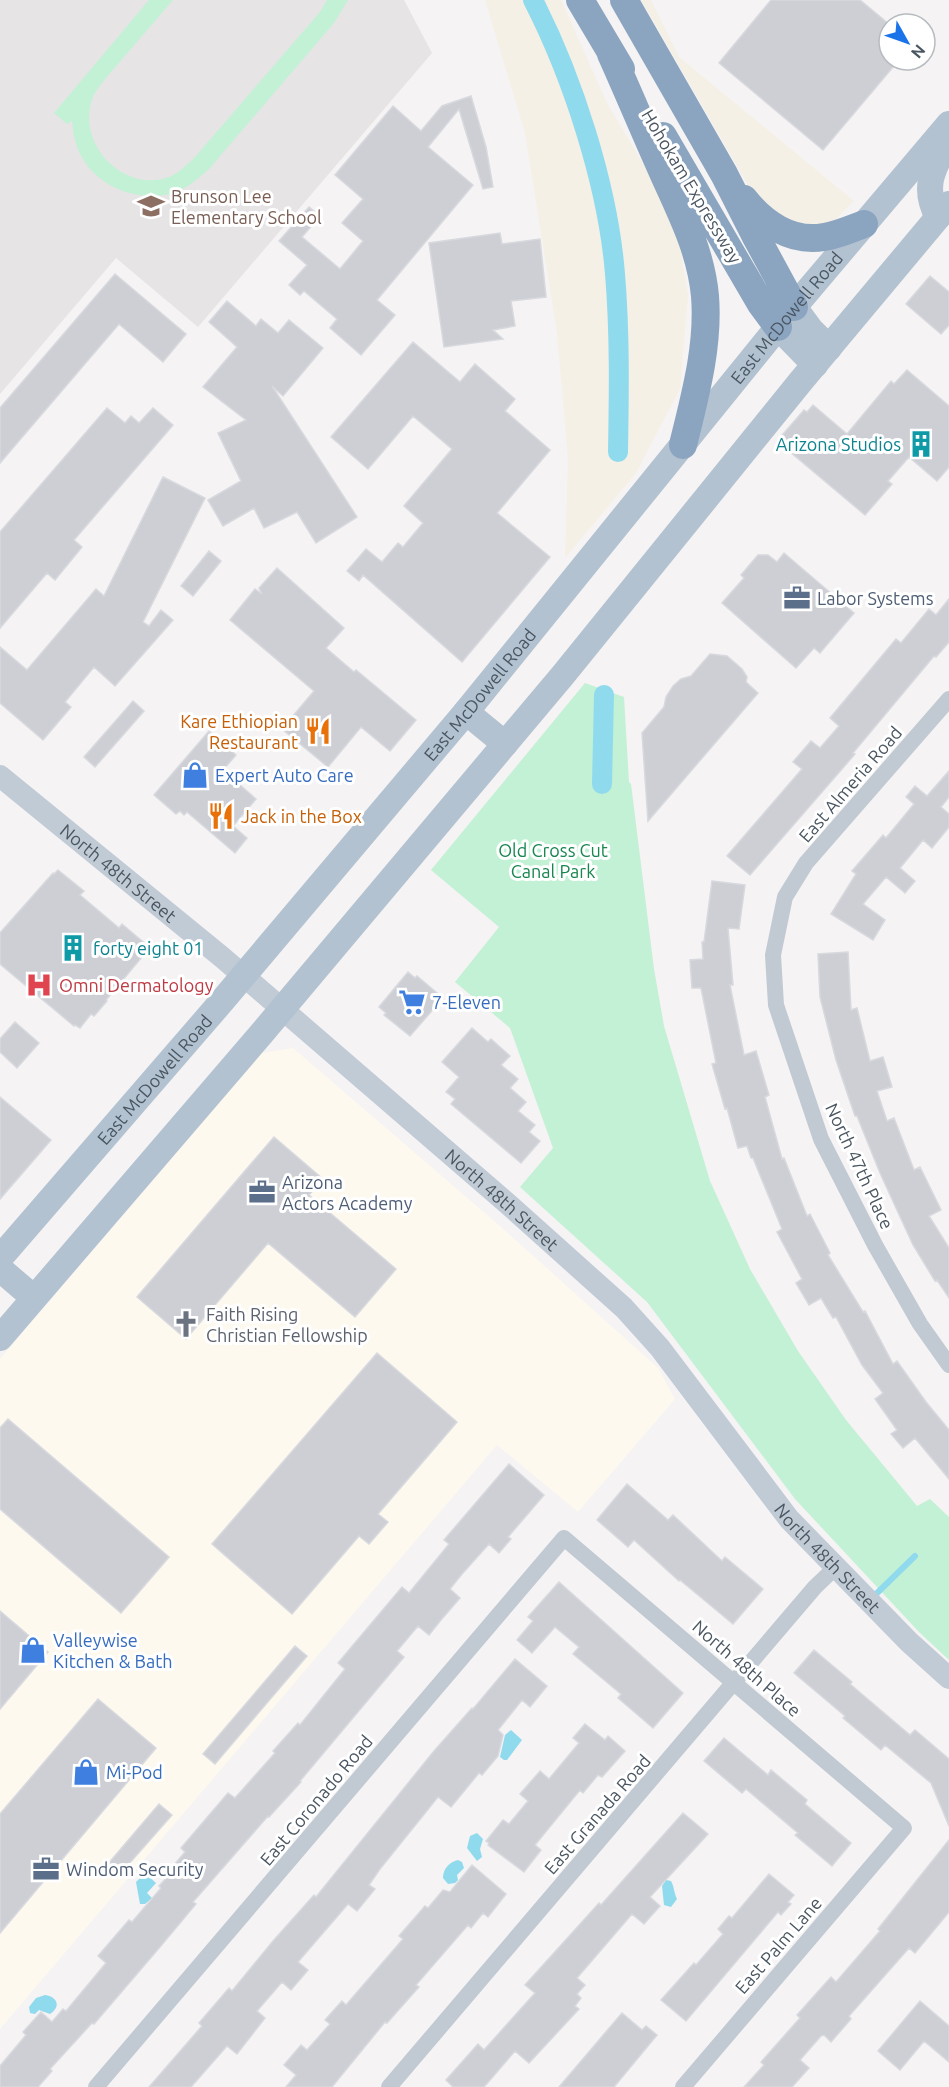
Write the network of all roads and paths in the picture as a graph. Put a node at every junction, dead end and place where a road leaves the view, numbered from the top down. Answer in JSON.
{"nodes":[{"id":1,"x":580,"y":0,"type":"edge"},
{"id":2,"x":624,"y":0,"type":"edge"},
{"id":3,"x":611,"y":54,"type":"junction"},
{"id":4,"x":949,"y":124,"type":"edge"},
{"id":5,"x":949,"y":139,"type":"edge"},
{"id":6,"x":724,"y":174,"type":"junction"},
{"id":7,"x":945,"y":216,"type":"edge"},
{"id":8,"x":864,"y":224,"type":"junction"},
{"id":9,"x":786,"y":317,"type":"junction"},
{"id":10,"x":822,"y":356,"type":"junction"},
{"id":11,"x":683,"y":445,"type":"junction"},
{"id":12,"x":949,"y":699,"type":"edge"},
{"id":13,"x":466,"y":712,"type":"junction"},
{"id":14,"x":505,"y":744,"type":"junction"},
{"id":15,"x":0,"y":776,"type":"edge"},
{"id":16,"x":785,"y":897,"type":"joint"},
{"id":17,"x":243,"y":975,"type":"junction"},
{"id":18,"x":282,"y":1009,"type":"junction"},
{"id":19,"x":0,"y":1258,"type":"edge"},
{"id":20,"x":0,"y":1269,"type":"edge"},
{"id":21,"x":34,"y":1298,"type":"junction"},
{"id":22,"x":0,"y":1338,"type":"edge"},
{"id":23,"x":949,"y":1365,"type":"edge"},
{"id":24,"x":564,"y":1538,"type":"joint"},
{"id":25,"x":836,"y":1568,"type":"junction"},
{"id":26,"x":949,"y":1678,"type":"edge"},
{"id":27,"x":734,"y":1683,"type":"junction"},
{"id":28,"x":904,"y":1828,"type":"joint"},
{"id":29,"x":96,"y":2087,"type":"edge"},
{"id":30,"x":389,"y":2087,"type":"edge"},
{"id":31,"x":683,"y":2087,"type":"edge"}],
"edges":[{"from":1,"to":3,"type":"highway","name":"Hohokam Expressway"},
{"from":2,"to":6,"type":"highway","name":"Hohokam Expressway"},
{"from":3,"to":9,"type":"highway","name":"Hohokam Expressway"},
{"from":3,"to":11,"type":"highway"},
{"from":4,"to":8,"type":"main road","name":"East McDowell Road"},
{"from":5,"to":7,"type":"main road"},
{"from":6,"to":8,"type":"highway"},
{"from":6,"to":9,"type":"highway","name":"Hohokam Expressway"},
{"from":7,"to":10,"type":"main road"},
{"from":8,"to":9,"type":"main road","name":"East McDowell Road"},
{"from":9,"to":10,"type":"main road","name":"Hohokam Expressway"},
{"from":9,"to":11,"type":"main road","name":"East McDowell Road"},
{"from":10,"to":14,"type":"main road"},
{"from":11,"to":13,"type":"main road","name":"East McDowell Road"},
{"from":12,"to":16,"type":"street","name":"East Almeria Road"},
{"from":13,"to":14,"type":"main road"},
{"from":13,"to":17,"type":"main road","name":"East McDowell Road"},
{"from":14,"to":18,"type":"main road"},
{"from":15,"to":17,"type":"street","name":"North 48th Street"},
{"from":16,"to":23,"type":"street","name":"North 47th Place"},
{"from":17,"to":18,"type":"street","name":"North 48th Street"},
{"from":17,"to":19,"type":"main road","name":"East McDowell Road"},
{"from":18,"to":21,"type":"main road"},
{"from":18,"to":25,"type":"street","name":"North 48th Street"},
{"from":20,"to":21,"type":"main road"},
{"from":21,"to":22,"type":"main road"},
{"from":24,"to":27,"type":"street","name":"North 48th Place"},
{"from":24,"to":29,"type":"street","name":"East Coronado Road"},
{"from":25,"to":26,"type":"street","name":"North 48th Street"},
{"from":25,"to":27,"type":"street","name":"East Granada Road"},
{"from":27,"to":28,"type":"street","name":"North 48th Place"},
{"from":27,"to":30,"type":"street","name":"East Granada Road"},
{"from":28,"to":31,"type":"street","name":"East Palm Lane"}]}
